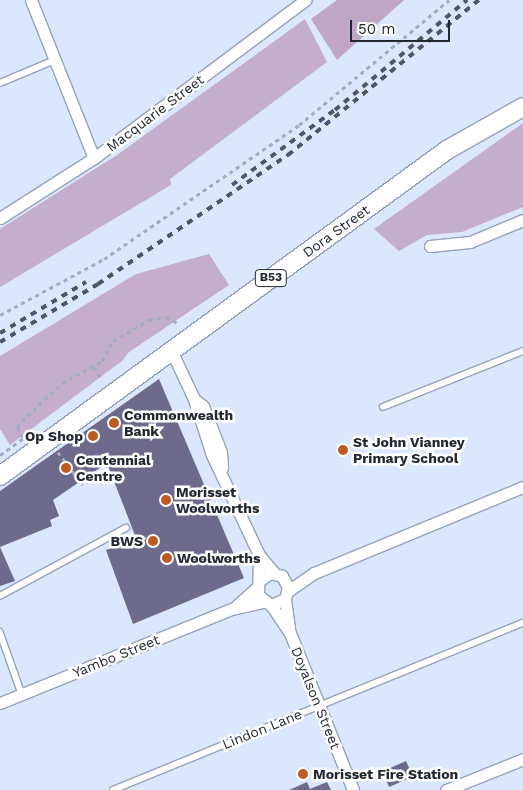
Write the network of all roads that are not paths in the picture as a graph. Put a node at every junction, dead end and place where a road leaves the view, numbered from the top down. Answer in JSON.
{"nodes":[{"id":1,"x":31,"y":0,"type":"edge"},
{"id":2,"x":304,"y":0,"type":"edge"},
{"id":3,"x":55,"y":60,"type":"junction"},
{"id":4,"x":0,"y":83,"type":"edge"},
{"id":5,"x":523,"y":107,"type":"edge"},
{"id":6,"x":94,"y":158,"type":"junction"},
{"id":7,"x":0,"y":218,"type":"edge"},
{"id":8,"x":523,"y":220,"type":"edge"},
{"id":9,"x":430,"y":246,"type":"dead end"},
{"id":10,"x":171,"y":350,"type":"junction"},
{"id":11,"x":523,"y":351,"type":"edge"},
{"id":12,"x":103,"y":389,"type":"junction"},
{"id":13,"x":383,"y":407,"type":"dead end"},
{"id":14,"x":0,"y":464,"type":"edge"},
{"id":15,"x":0,"y":476,"type":"edge"},
{"id":16,"x":523,"y":487,"type":"edge"},
{"id":17,"x":126,"y":528,"type":"dead end"},
{"id":18,"x":259,"y":555,"type":"junction"},
{"id":19,"x":314,"y":573,"type":"junction"},
{"id":20,"x":278,"y":575,"type":"junction"},
{"id":21,"x":258,"y":583,"type":"junction"},
{"id":22,"x":287,"y":595,"type":"junction"},
{"id":23,"x":0,"y":596,"type":"edge"},
{"id":24,"x":267,"y":603,"type":"junction"},
{"id":25,"x":232,"y":609,"type":"junction"},
{"id":26,"x":523,"y":623,"type":"edge"},
{"id":27,"x":0,"y":632,"type":"edge"},
{"id":28,"x":290,"y":633,"type":"junction"},
{"id":29,"x":22,"y":694,"type":"junction"},
{"id":30,"x":0,"y":703,"type":"edge"},
{"id":31,"x":319,"y":706,"type":"junction"},
{"id":32,"x":523,"y":759,"type":"edge"},
{"id":33,"x":113,"y":790,"type":"edge"},
{"id":34,"x":353,"y":790,"type":"edge"},
{"id":35,"x":446,"y":790,"type":"edge"}],
"edges":[{"from":1,"to":3,"type":"street"},
{"from":2,"to":6,"type":"street","name":"Macquarie Street"},
{"from":3,"to":4,"type":"lane"},
{"from":3,"to":6,"type":"street"},
{"from":5,"to":10,"type":"main road","name":"Dora Street","number":"B53"},
{"from":6,"to":7,"type":"street","name":"Macquarie Street"},
{"from":8,"to":9,"type":"street"},
{"from":10,"to":12,"type":"main road","name":"Dora Street","number":"B53"},
{"from":10,"to":18,"type":"street","name":"Doyalson Street"},
{"from":11,"to":13,"type":"lane"},
{"from":12,"to":14,"type":"main road","name":"Dora Street","number":"B53"},
{"from":12,"to":15,"type":"main road","name":"Dora Street","number":"B53"},
{"from":16,"to":19,"type":"street"},
{"from":17,"to":23,"type":"lane"},
{"from":18,"to":20,"type":"street","name":"Doyalson Street"},
{"from":18,"to":21,"type":"street","name":"Doyalson Street"},
{"from":19,"to":20,"type":"street"},
{"from":19,"to":22,"type":"street"},
{"from":20,"to":21,"type":"street"},
{"from":20,"to":22,"type":"street","name":"Doyalson Street"},
{"from":21,"to":24,"type":"street","name":"Doyalson Street"},
{"from":21,"to":25,"type":"street","name":"Yambo Street"},
{"from":22,"to":24,"type":"street"},
{"from":22,"to":28,"type":"street","name":"Doyalson Street"},
{"from":24,"to":25,"type":"street","name":"Yambo Street"},
{"from":24,"to":28,"type":"street","name":"Doyalson Street"},
{"from":25,"to":29,"type":"street","name":"Yambo Street"},
{"from":26,"to":31,"type":"lane","name":"Lindon Lane"},
{"from":27,"to":29,"type":"lane"},
{"from":28,"to":31,"type":"street","name":"Doyalson Street"},
{"from":29,"to":30,"type":"street","name":"Yambo Street"},
{"from":31,"to":33,"type":"lane","name":"Lindon Lane"},
{"from":31,"to":34,"type":"street","name":"Doyalson Street"},
{"from":32,"to":35,"type":"street"}]}
